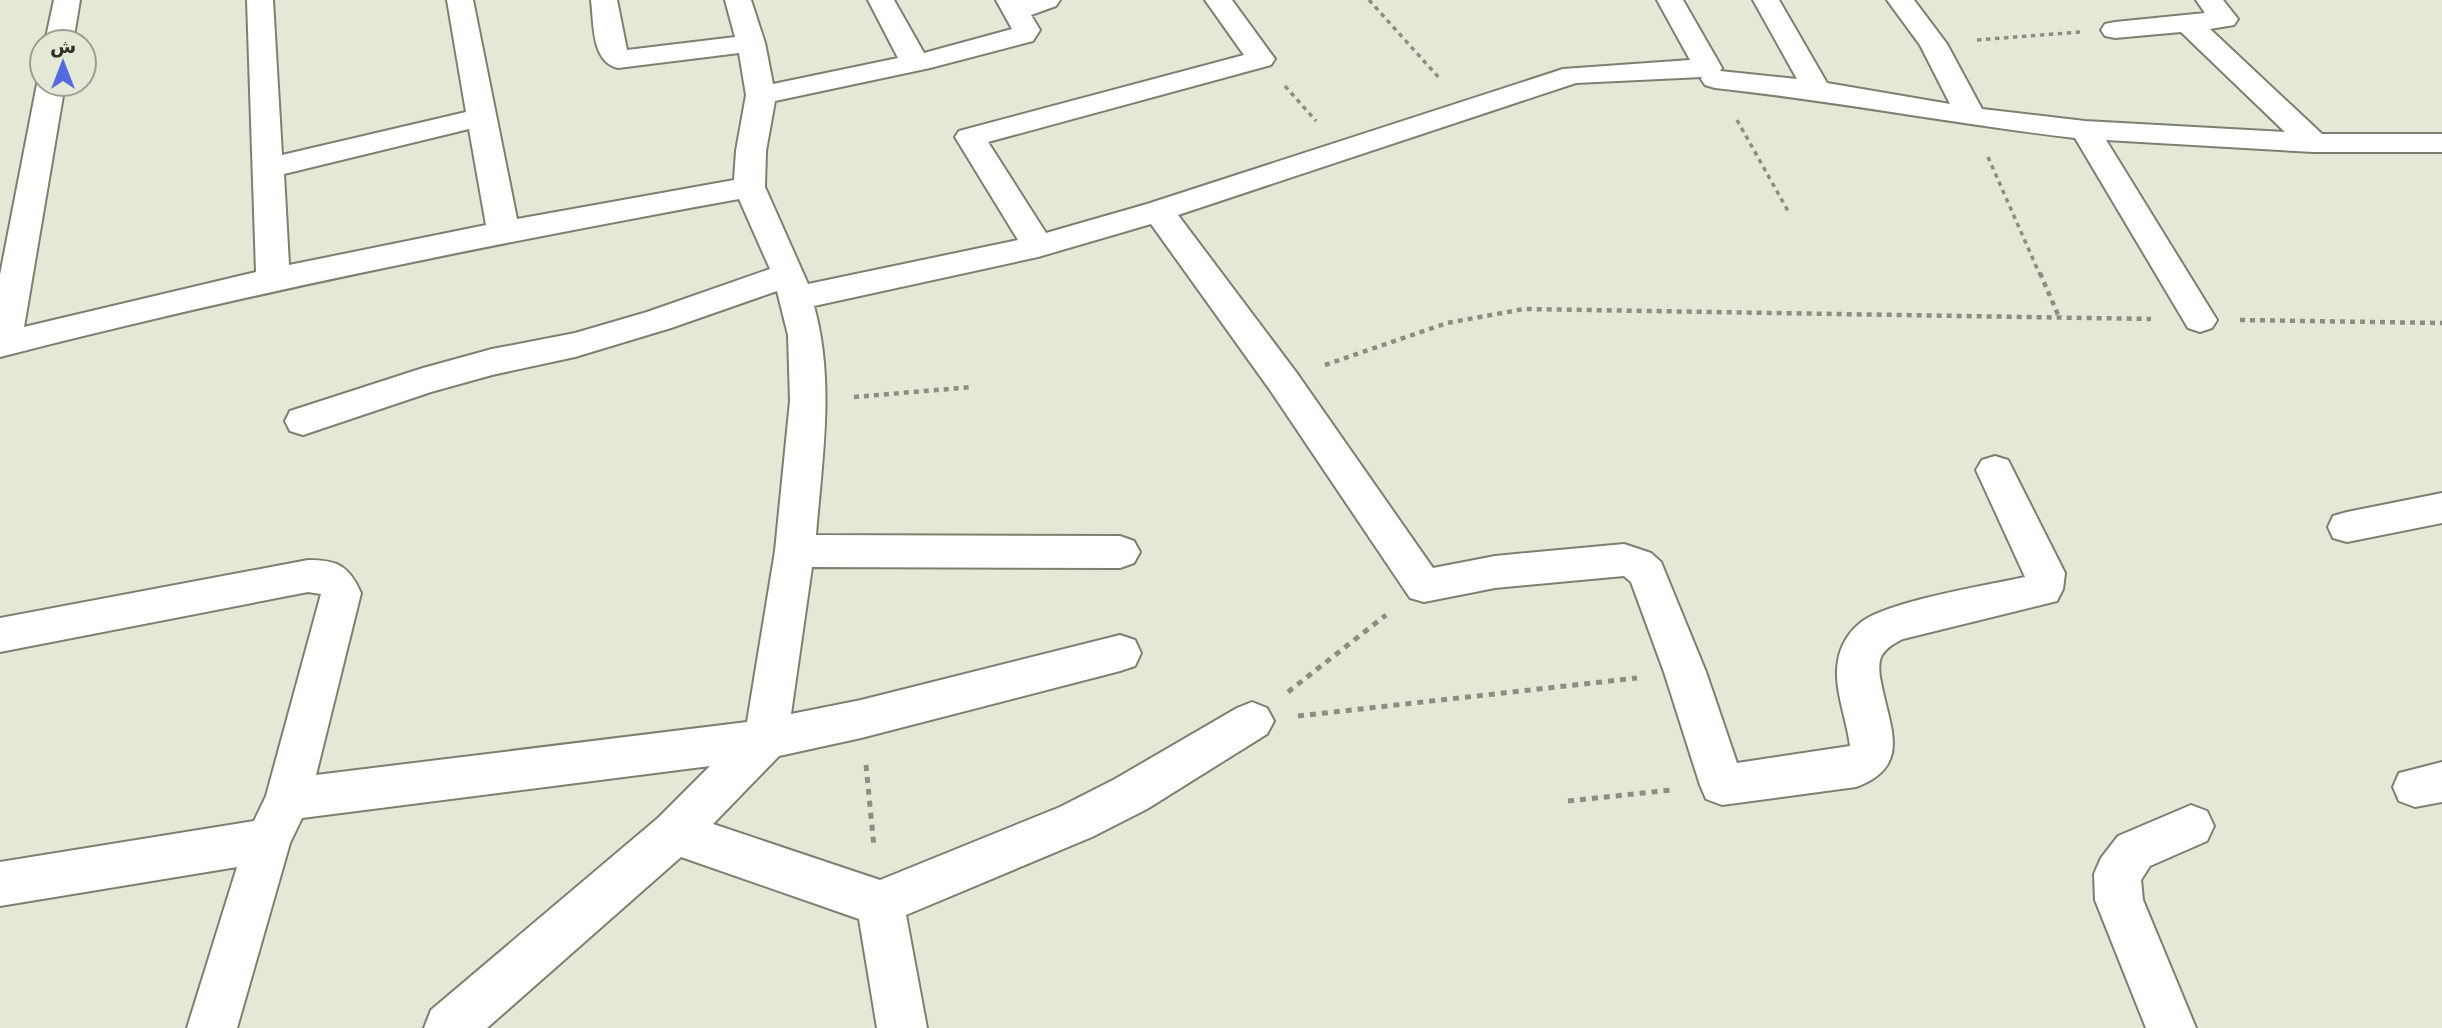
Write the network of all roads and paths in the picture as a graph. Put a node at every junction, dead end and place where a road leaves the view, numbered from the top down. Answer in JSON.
{"nodes":[{"id":1,"x":67,"y":0,"type":"edge"},
{"id":2,"x":260,"y":0,"type":"edge"},
{"id":3,"x":460,"y":0,"type":"edge"},
{"id":4,"x":604,"y":0,"type":"edge"},
{"id":5,"x":738,"y":0,"type":"edge"},
{"id":6,"x":881,"y":0,"type":"edge"},
{"id":7,"x":1047,"y":0,"type":"edge"},
{"id":8,"x":1218,"y":0,"type":"edge"},
{"id":9,"x":1369,"y":0,"type":"edge"},
{"id":10,"x":1670,"y":0,"type":"edge"},
{"id":11,"x":1766,"y":0,"type":"edge"},
{"id":12,"x":1900,"y":0,"type":"edge"},
{"id":13,"x":2209,"y":0,"type":"edge"},
{"id":14,"x":1012,"y":6,"type":"edge"},
{"id":15,"x":2188,"y":23,"type":"junction"},
{"id":16,"x":62,"y":28,"type":"edge"},
{"id":17,"x":2115,"y":30,"type":"joint"},
{"id":18,"x":751,"y":43,"type":"junction"},
{"id":19,"x":1933,"y":44,"type":"junction"},
{"id":20,"x":1261,"y":59,"type":"junction"},
{"id":21,"x":915,"y":63,"type":"junction"},
{"id":22,"x":1715,"y":79,"type":"joint"},
{"id":23,"x":1817,"y":90,"type":"junction"},
{"id":24,"x":761,"y":95,"type":"junction"},
{"id":25,"x":48,"y":98,"type":"edge"},
{"id":26,"x":1468,"y":111,"type":"junction"},
{"id":27,"x":481,"y":117,"type":"junction"},
{"id":28,"x":1971,"y":117,"type":"junction"},
{"id":29,"x":2085,"y":130,"type":"junction"},
{"id":30,"x":2442,"y":143,"type":"edge"},
{"id":31,"x":2314,"y":144,"type":"junction"},
{"id":32,"x":1343,"y":151,"type":"junction"},
{"id":33,"x":269,"y":168,"type":"junction"},
{"id":34,"x":749,"y":187,"type":"junction"},
{"id":35,"x":1158,"y":211,"type":"junction"},
{"id":36,"x":1788,"y":211,"type":"dead end"},
{"id":37,"x":503,"y":231,"type":"junction"},
{"id":38,"x":1038,"y":246,"type":"junction"},
{"id":39,"x":273,"y":279,"type":"junction"},
{"id":40,"x":793,"y":286,"type":"junction"},
{"id":41,"x":2059,"y":317,"type":"junction"},
{"id":42,"x":2200,"y":320,"type":"junction"},
{"id":43,"x":2442,"y":323,"type":"edge"},
{"id":44,"x":2,"y":345,"type":"edge"},
{"id":45,"x":1283,"y":381,"type":"junction"},
{"id":46,"x":971,"y":387,"type":"dead end"},
{"id":47,"x":808,"y":401,"type":"junction"},
{"id":48,"x":303,"y":421,"type":"dead end"},
{"id":49,"x":1995,"y":470,"type":"dead end"},
{"id":50,"x":2442,"y":508,"type":"edge"},
{"id":51,"x":2347,"y":527,"type":"dead end"},
{"id":52,"x":795,"y":551,"type":"junction"},
{"id":53,"x":1120,"y":552,"type":"dead end"},
{"id":54,"x":1424,"y":586,"type":"junction"},
{"id":55,"x":0,"y":635,"type":"edge"},
{"id":56,"x":1120,"y":653,"type":"dead end"},
{"id":57,"x":1685,"y":672,"type":"junction"},
{"id":58,"x":861,"y":719,"type":"junction"},
{"id":59,"x":1252,"y":721,"type":"junction"},
{"id":60,"x":766,"y":739,"type":"junction"},
{"id":61,"x":1722,"y":785,"type":"junction"},
{"id":62,"x":1568,"y":801,"type":"dead end"},
{"id":63,"x":278,"y":820,"type":"junction"},
{"id":64,"x":2191,"y":826,"type":"dead end"},
{"id":65,"x":674,"y":833,"type":"junction"},
{"id":66,"x":0,"y":884,"type":"edge"},
{"id":67,"x":880,"y":903,"type":"junction"},
{"id":68,"x":212,"y":1028,"type":"edge"},
{"id":69,"x":449,"y":1028,"type":"edge"},
{"id":70,"x":902,"y":1028,"type":"edge"},
{"id":71,"x":2171,"y":1028,"type":"edge"}],
"edges":[{"from":1,"to":16,"type":"street"},
{"from":2,"to":33,"type":"street"},
{"from":3,"to":27,"type":"street"},
{"from":4,"to":18,"type":"street"},
{"from":5,"to":18,"type":"street"},
{"from":6,"to":21,"type":"street"},
{"from":7,"to":14,"type":"street"},
{"from":8,"to":20,"type":"street"},
{"from":9,"to":26,"type":"path"},
{"from":10,"to":26,"type":"street"},
{"from":11,"to":23,"type":"street"},
{"from":12,"to":19,"type":"street"},
{"from":13,"to":15,"type":"street"},
{"from":14,"to":21,"type":"street"},
{"from":15,"to":17,"type":"street"},
{"from":15,"to":31,"type":"street"},
{"from":17,"to":19,"type":"path"},
{"from":18,"to":24,"type":"street"},
{"from":19,"to":28,"type":"street"},
{"from":20,"to":32,"type":"path"},
{"from":20,"to":38,"type":"street"},
{"from":21,"to":24,"type":"street"},
{"from":22,"to":23,"type":"street"},
{"from":22,"to":36,"type":"path"},
{"from":23,"to":28,"type":"street"},
{"from":24,"to":34,"type":"street"},
{"from":25,"to":44,"type":"street"},
{"from":26,"to":32,"type":"street"},
{"from":27,"to":33,"type":"street"},
{"from":27,"to":37,"type":"street"},
{"from":28,"to":29,"type":"street"},
{"from":28,"to":41,"type":"path"},
{"from":29,"to":31,"type":"street"},
{"from":29,"to":42,"type":"street"},
{"from":30,"to":31,"type":"street"},
{"from":32,"to":35,"type":"street"},
{"from":33,"to":39,"type":"street"},
{"from":34,"to":37,"type":"street"},
{"from":34,"to":40,"type":"street"},
{"from":35,"to":38,"type":"street"},
{"from":35,"to":45,"type":"street"},
{"from":37,"to":39,"type":"street"},
{"from":38,"to":40,"type":"street"},
{"from":39,"to":44,"type":"street"},
{"from":40,"to":47,"type":"street"},
{"from":40,"to":48,"type":"street"},
{"from":41,"to":42,"type":"path"},
{"from":41,"to":45,"type":"path"},
{"from":42,"to":43,"type":"path"},
{"from":45,"to":54,"type":"street"},
{"from":46,"to":47,"type":"path"},
{"from":47,"to":52,"type":"street"},
{"from":49,"to":61,"type":"street"},
{"from":50,"to":51,"type":"street"},
{"from":52,"to":53,"type":"street"},
{"from":52,"to":60,"type":"street"},
{"from":54,"to":57,"type":"street"},
{"from":54,"to":59,"type":"path"},
{"from":55,"to":63,"type":"street"},
{"from":56,"to":58,"type":"street"},
{"from":57,"to":59,"type":"path"},
{"from":57,"to":61,"type":"street"},
{"from":58,"to":60,"type":"street"},
{"from":58,"to":67,"type":"path"},
{"from":59,"to":67,"type":"street"},
{"from":60,"to":63,"type":"street"},
{"from":60,"to":65,"type":"street"},
{"from":61,"to":62,"type":"path"},
{"from":63,"to":66,"type":"street"},
{"from":63,"to":68,"type":"street"},
{"from":64,"to":71,"type":"street"},
{"from":65,"to":67,"type":"street"},
{"from":65,"to":69,"type":"street"},
{"from":67,"to":70,"type":"street"}]}
